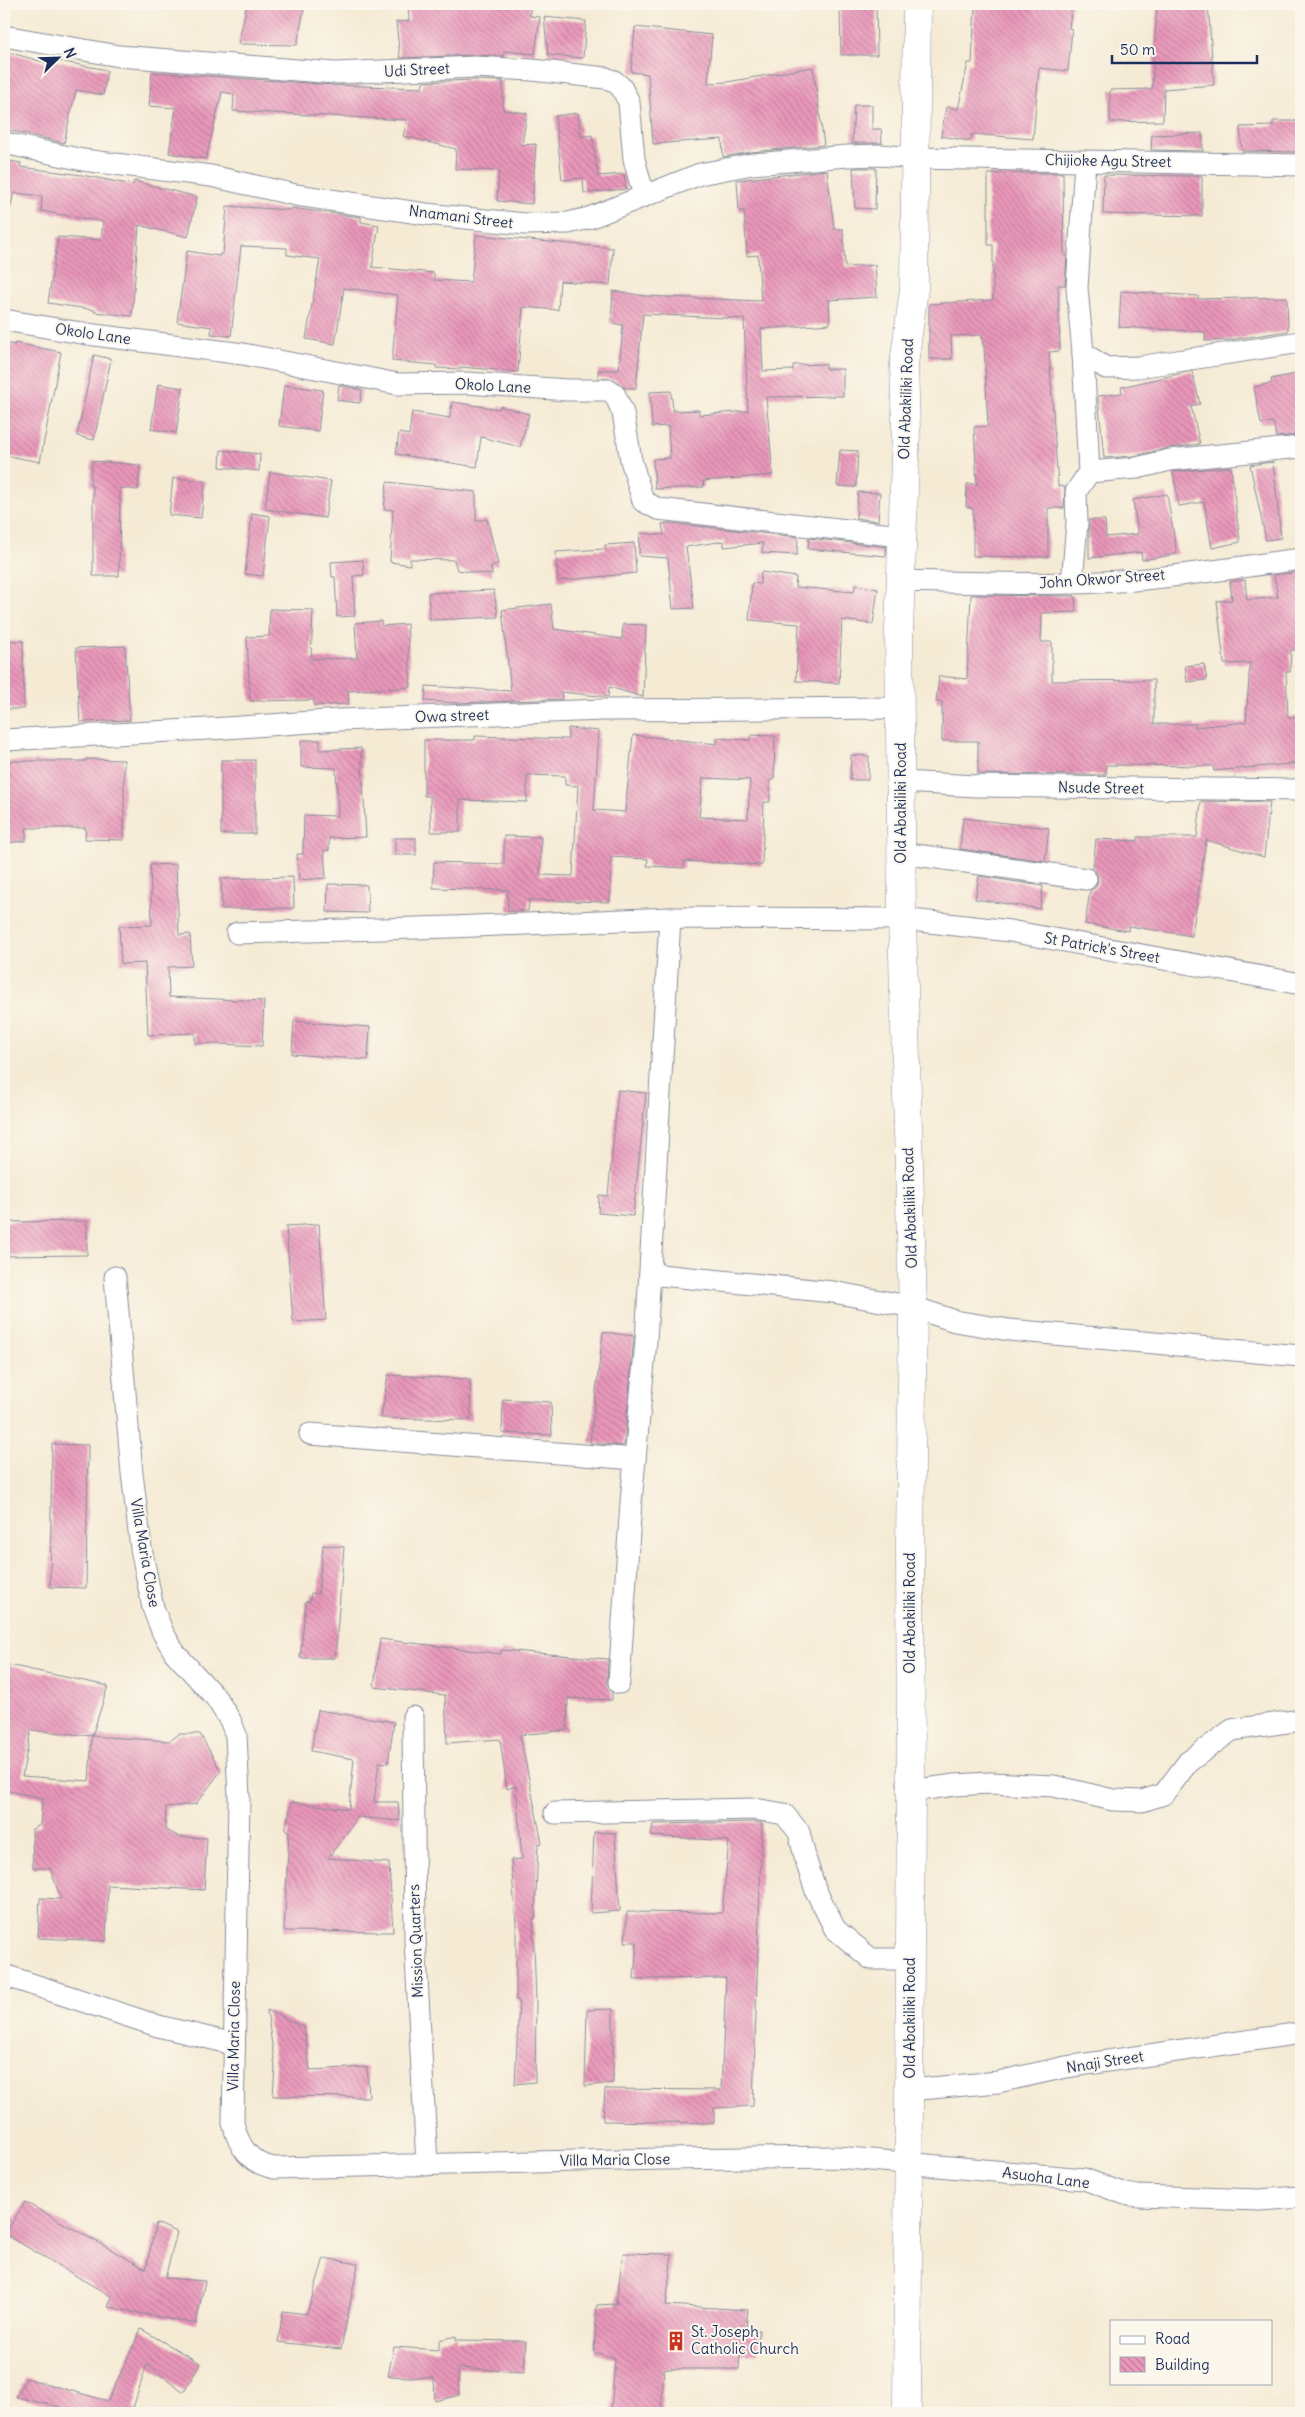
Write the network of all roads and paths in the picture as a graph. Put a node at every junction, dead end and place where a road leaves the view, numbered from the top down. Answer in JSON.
{"nodes":[{"id":1,"x":916,"y":4,"type":"edge"},
{"id":2,"x":4,"y":36,"type":"edge"},
{"id":3,"x":4,"y":143,"type":"edge"},
{"id":4,"x":914,"y":158,"type":"junction"},
{"id":5,"x":1085,"y":161,"type":"junction"},
{"id":6,"x":1301,"y":165,"type":"edge"},
{"id":7,"x":644,"y":196,"type":"junction"},
{"id":8,"x":4,"y":320,"type":"edge"},
{"id":9,"x":1301,"y":342,"type":"edge"},
{"id":10,"x":1083,"y":353,"type":"junction"},
{"id":11,"x":1301,"y":447,"type":"edge"},
{"id":12,"x":1089,"y":472,"type":"junction"},
{"id":13,"x":901,"y":536,"type":"junction"},
{"id":14,"x":1301,"y":559,"type":"edge"},
{"id":15,"x":902,"y":581,"type":"junction"},
{"id":16,"x":1072,"y":583,"type":"junction"},
{"id":17,"x":900,"y":708,"type":"junction"},
{"id":18,"x":4,"y":740,"type":"edge"},
{"id":19,"x":902,"y":782,"type":"junction"},
{"id":20,"x":1301,"y":790,"type":"edge"},
{"id":21,"x":902,"y":853,"type":"junction"},
{"id":22,"x":1086,"y":878,"type":"dead end"},
{"id":23,"x":670,"y":918,"type":"junction"},
{"id":24,"x":902,"y":919,"type":"junction"},
{"id":25,"x":236,"y":933,"type":"dead end"},
{"id":26,"x":1301,"y":984,"type":"edge"},
{"id":27,"x":650,"y":1274,"type":"junction"},
{"id":28,"x":114,"y":1276,"type":"dead end"},
{"id":29,"x":913,"y":1307,"type":"junction"},
{"id":30,"x":1301,"y":1356,"type":"edge"},
{"id":31,"x":310,"y":1434,"type":"dead end"},
{"id":32,"x":635,"y":1459,"type":"junction"},
{"id":33,"x":619,"y":1682,"type":"dead end"},
{"id":34,"x":413,"y":1717,"type":"dead end"},
{"id":35,"x":1301,"y":1720,"type":"edge"},
{"id":36,"x":911,"y":1791,"type":"junction"},
{"id":37,"x":556,"y":1813,"type":"dead end"},
{"id":38,"x":910,"y":1959,"type":"junction"},
{"id":39,"x":4,"y":1975,"type":"edge"},
{"id":40,"x":1301,"y":2033,"type":"edge"},
{"id":41,"x":234,"y":2044,"type":"junction"},
{"id":42,"x":909,"y":2090,"type":"junction"},
{"id":43,"x":908,"y":2164,"type":"junction"},
{"id":44,"x":427,"y":2165,"type":"junction"},
{"id":45,"x":1301,"y":2197,"type":"edge"},
{"id":46,"x":907,"y":2413,"type":"edge"}],
"edges":[{"from":1,"to":4,"type":"main road","name":"Old Abakiliki Road"},
{"from":2,"to":7,"type":"street","name":"Udi Street"},
{"from":3,"to":7,"type":"street","name":"Nnamani Street"},
{"from":4,"to":5,"type":"street","name":"Chijioke Agu Street"},
{"from":4,"to":7,"type":"street","name":"Nnamani Street"},
{"from":4,"to":13,"type":"main road","name":"Old Abakiliki Road"},
{"from":5,"to":6,"type":"street","name":"Chijioke Agu Street"},
{"from":5,"to":10,"type":"street"},
{"from":8,"to":13,"type":"street","name":"Okolo Lane"},
{"from":9,"to":10,"type":"street"},
{"from":10,"to":12,"type":"street"},
{"from":11,"to":12,"type":"street"},
{"from":12,"to":16,"type":"street"},
{"from":13,"to":15,"type":"main road","name":"Old Abakiliki Road"},
{"from":14,"to":16,"type":"street","name":"John Okwor Street"},
{"from":15,"to":16,"type":"street","name":"John Okwor Street"},
{"from":15,"to":17,"type":"main road","name":"Old Abakiliki Road"},
{"from":17,"to":18,"type":"street","name":"Owa street"},
{"from":17,"to":19,"type":"main road","name":"Old Abakiliki Road"},
{"from":19,"to":20,"type":"street","name":"Nsude Street"},
{"from":19,"to":21,"type":"main road","name":"Old Abakiliki Road"},
{"from":21,"to":22,"type":"street"},
{"from":21,"to":24,"type":"main road","name":"Old Abakiliki Road"},
{"from":23,"to":24,"type":"street","name":"St Patrick's Street"},
{"from":23,"to":25,"type":"street","name":"St Patrick's Street"},
{"from":23,"to":27,"type":"street"},
{"from":24,"to":26,"type":"street","name":"St Patrick's Street"},
{"from":24,"to":29,"type":"main road","name":"Old Abakiliki Road"},
{"from":27,"to":29,"type":"street"},
{"from":27,"to":32,"type":"street"},
{"from":28,"to":41,"type":"street","name":"Villa Maria Close"},
{"from":29,"to":30,"type":"street"},
{"from":29,"to":36,"type":"main road","name":"Old Abakiliki Road"},
{"from":31,"to":32,"type":"street"},
{"from":32,"to":33,"type":"street"},
{"from":34,"to":44,"type":"street","name":"Mission Quarters"},
{"from":35,"to":36,"type":"street"},
{"from":36,"to":38,"type":"main road","name":"Old Abakiliki Road"},
{"from":37,"to":38,"type":"street"},
{"from":38,"to":42,"type":"main road","name":"Old Abakiliki Road"},
{"from":39,"to":41,"type":"street"},
{"from":40,"to":42,"type":"street","name":"Nnaji Street"},
{"from":41,"to":44,"type":"street","name":"Villa Maria Close"},
{"from":42,"to":43,"type":"main road","name":"Old Abakiliki Road"},
{"from":43,"to":44,"type":"street","name":"Villa Maria Close"},
{"from":43,"to":45,"type":"street","name":"Asuoha Lane"},
{"from":43,"to":46,"type":"main road","name":"Old Abakiliki Road"}]}
